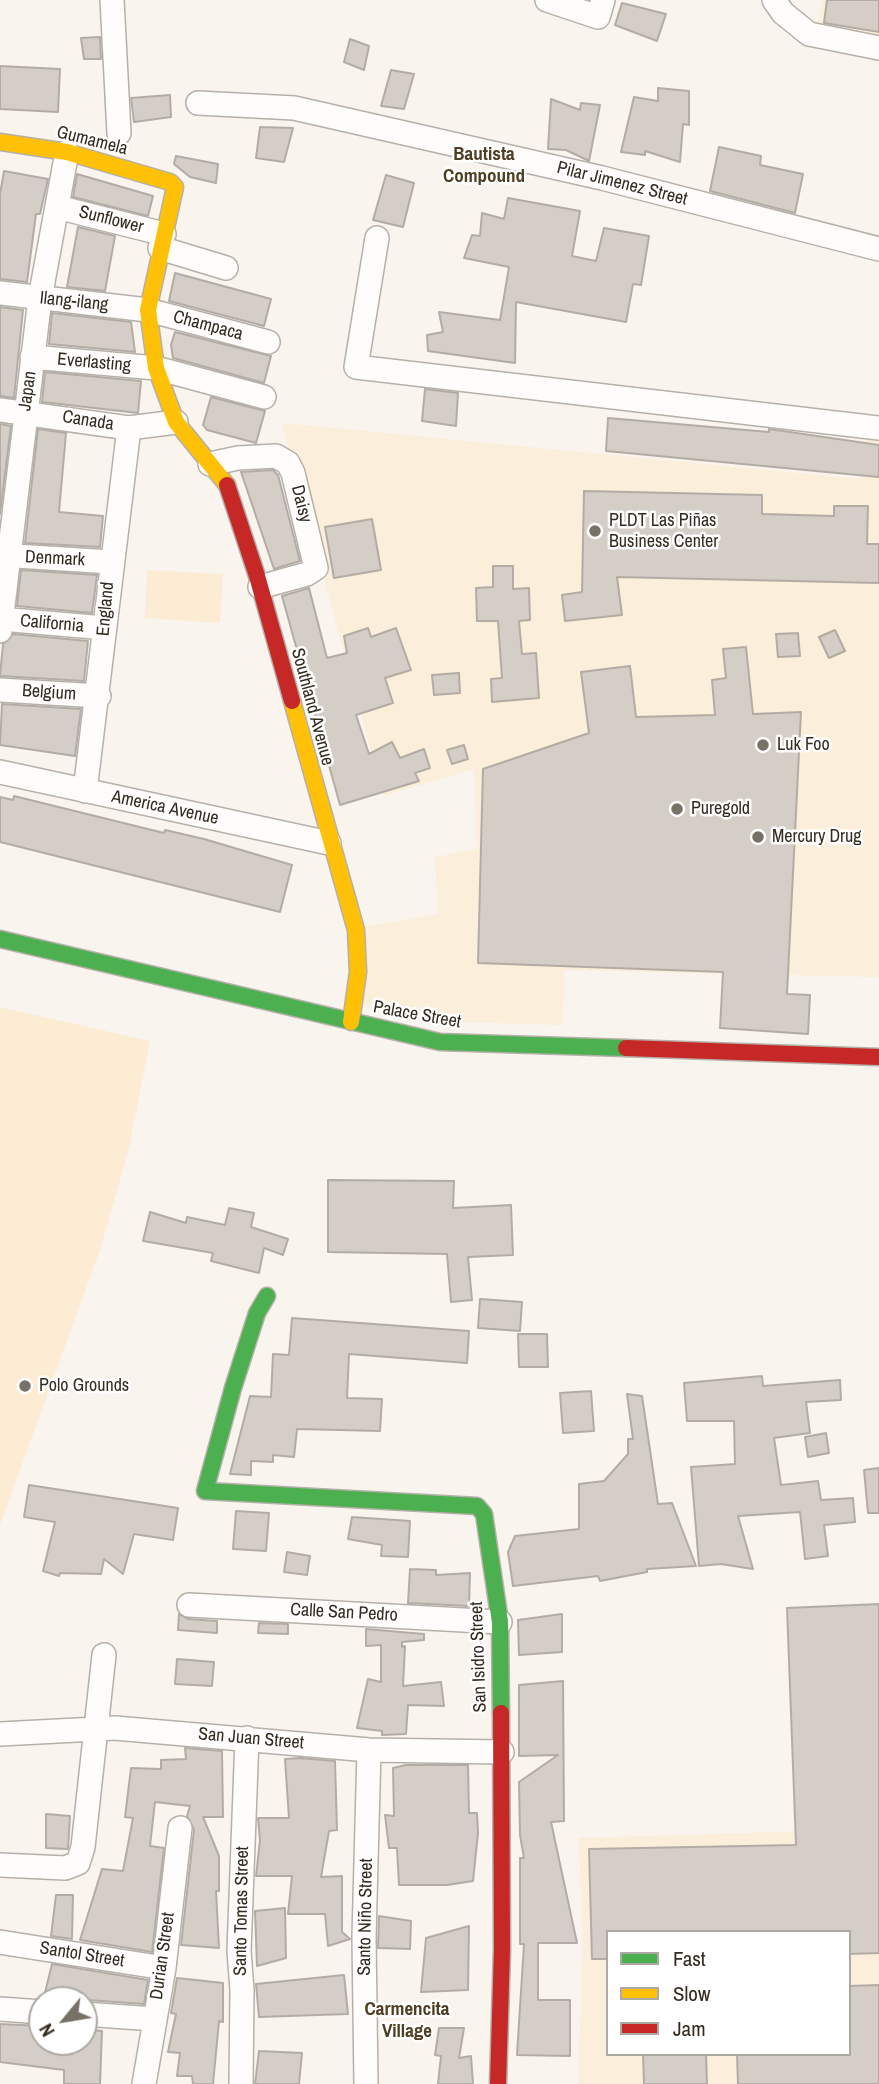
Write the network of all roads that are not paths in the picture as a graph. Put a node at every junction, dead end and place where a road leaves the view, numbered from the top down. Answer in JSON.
{"nodes":[{"id":1,"x":112,"y":0,"type":"edge"},
{"id":2,"x":547,"y":0,"type":"edge"},
{"id":3,"x":603,"y":0,"type":"edge"},
{"id":4,"x":774,"y":0,"type":"edge"},
{"id":5,"x":879,"y":48,"type":"edge"},
{"id":6,"x":198,"y":103,"type":"dead end"},
{"id":7,"x":119,"y":133,"type":"dead end"},
{"id":8,"x":0,"y":142,"type":"edge"},
{"id":9,"x":66,"y":152,"type":"junction"},
{"id":10,"x":173,"y":184,"type":"joint"},
{"id":11,"x":57,"y":207,"type":"junction"},
{"id":12,"x":377,"y":238,"type":"dead end"},
{"id":13,"x":162,"y":241,"type":"junction"},
{"id":14,"x":879,"y":249,"type":"edge"},
{"id":15,"x":226,"y":268,"type":"dead end"},
{"id":16,"x":0,"y":293,"type":"edge"},
{"id":17,"x":40,"y":298,"type":"junction"},
{"id":18,"x":148,"y":310,"type":"junction"},
{"id":19,"x":268,"y":342,"type":"dead end"},
{"id":20,"x":32,"y":357,"type":"junction"},
{"id":21,"x":156,"y":368,"type":"junction"},
{"id":22,"x":264,"y":397,"type":"dead end"},
{"id":23,"x":0,"y":410,"type":"edge"},
{"id":24,"x":25,"y":413,"type":"junction"},
{"id":25,"x":176,"y":422,"type":"junction"},
{"id":26,"x":129,"y":428,"type":"junction"},
{"id":27,"x":879,"y":428,"type":"edge"},
{"id":28,"x":210,"y":464,"type":"junction"},
{"id":29,"x":4,"y":556,"type":"edge"},
{"id":30,"x":111,"y":562,"type":"junction"},
{"id":31,"x":260,"y":587,"type":"junction"},
{"id":32,"x":0,"y":623,"type":"edge"},
{"id":33,"x":105,"y":628,"type":"junction"},
{"id":34,"x":0,"y":690,"type":"edge"},
{"id":35,"x":99,"y":696,"type":"junction"},
{"id":36,"x":0,"y":772,"type":"edge"},
{"id":37,"x":85,"y":791,"type":"junction"},
{"id":38,"x":330,"y":843,"type":"junction"},
{"id":39,"x":0,"y":939,"type":"edge"},
{"id":40,"x":351,"y":1021,"type":"junction"},
{"id":41,"x":879,"y":1057,"type":"edge"},
{"id":42,"x":267,"y":1296,"type":"dead end"},
{"id":43,"x":189,"y":1605,"type":"dead end"},
{"id":44,"x":500,"y":1622,"type":"junction"},
{"id":45,"x":104,"y":1655,"type":"dead end"},
{"id":46,"x":96,"y":1729,"type":"junction"},
{"id":47,"x":0,"y":1734,"type":"edge"},
{"id":48,"x":247,"y":1738,"type":"junction"},
{"id":49,"x":369,"y":1750,"type":"junction"},
{"id":50,"x":502,"y":1752,"type":"junction"},
{"id":51,"x":180,"y":1828,"type":"dead end"},
{"id":52,"x":0,"y":1864,"type":"edge"},
{"id":53,"x":0,"y":1942,"type":"edge"},
{"id":54,"x":164,"y":1968,"type":"junction"},
{"id":55,"x":0,"y":2009,"type":"edge"},
{"id":56,"x":28,"y":2011,"type":"edge"},
{"id":57,"x":98,"y":2015,"type":"edge"},
{"id":58,"x":154,"y":2019,"type":"junction"},
{"id":59,"x":144,"y":2084,"type":"edge"},
{"id":60,"x":241,"y":2084,"type":"edge"},
{"id":61,"x":366,"y":2084,"type":"edge"},
{"id":62,"x":498,"y":2084,"type":"edge"}],
"edges":[{"from":1,"to":7,"type":"street"},
{"from":2,"to":3,"type":"street"},
{"from":4,"to":5,"type":"street"},
{"from":6,"to":14,"type":"street","name":"Pilar Jimenez Street"},
{"from":8,"to":9,"type":"street","name":"Gumamela"},
{"from":9,"to":10,"type":"street","name":"Gumamela"},
{"from":9,"to":11,"type":"street","name":"Japan"},
{"from":10,"to":13,"type":"street","name":"Southland Avenue"},
{"from":11,"to":13,"type":"street","name":"Sunflower"},
{"from":11,"to":17,"type":"street","name":"Japan"},
{"from":12,"to":27,"type":"street"},
{"from":13,"to":15,"type":"street","name":"Sunflower"},
{"from":13,"to":18,"type":"street","name":"Southland Avenue"},
{"from":16,"to":17,"type":"street","name":"Ilang-ilang"},
{"from":17,"to":18,"type":"street","name":"Ilang-ilang"},
{"from":17,"to":20,"type":"street","name":"Japan"},
{"from":18,"to":19,"type":"street","name":"Champaca"},
{"from":18,"to":21,"type":"street","name":"Southland Avenue"},
{"from":20,"to":21,"type":"street","name":"Everlasting"},
{"from":20,"to":24,"type":"street","name":"Japan"},
{"from":21,"to":22,"type":"street","name":"Everlasting"},
{"from":21,"to":25,"type":"street","name":"Southland Avenue"},
{"from":23,"to":24,"type":"street","name":"Canada"},
{"from":24,"to":26,"type":"street","name":"Canada"},
{"from":24,"to":29,"type":"street","name":"Japan"},
{"from":25,"to":26,"type":"street","name":"Canada"},
{"from":25,"to":28,"type":"street","name":"Southland Avenue"},
{"from":26,"to":30,"type":"street","name":"England"},
{"from":28,"to":31,"type":"street","name":"Southland Avenue"},
{"from":28,"to":31,"type":"street","name":"Daisy"},
{"from":29,"to":30,"type":"street","name":"Denmark"},
{"from":29,"to":32,"type":"street","name":"Japan"},
{"from":30,"to":33,"type":"street","name":"England"},
{"from":31,"to":38,"type":"street","name":"Southland Avenue"},
{"from":32,"to":33,"type":"street","name":"California"},
{"from":33,"to":35,"type":"street","name":"England"},
{"from":34,"to":35,"type":"street","name":"Belgium"},
{"from":35,"to":37,"type":"street","name":"England"},
{"from":36,"to":37,"type":"street","name":"America Avenue"},
{"from":37,"to":38,"type":"street","name":"America Avenue"},
{"from":38,"to":40,"type":"street","name":"Southland Avenue"},
{"from":39,"to":40,"type":"street","name":"Palace Street"},
{"from":40,"to":41,"type":"street","name":"Palace Street"},
{"from":42,"to":44,"type":"street","name":"San Isidro Street"},
{"from":43,"to":44,"type":"street","name":"Calle San Pedro"},
{"from":44,"to":50,"type":"street","name":"San Isidro Street"},
{"from":45,"to":46,"type":"street"},
{"from":46,"to":47,"type":"street","name":"San Juan Street"},
{"from":46,"to":48,"type":"street","name":"San Juan Street"},
{"from":46,"to":52,"type":"street"},
{"from":48,"to":49,"type":"street","name":"San Juan Street"},
{"from":48,"to":60,"type":"street","name":"Santo Tomas Street"},
{"from":49,"to":50,"type":"street","name":"San Juan Street"},
{"from":49,"to":61,"type":"street","name":"Santo Niño Street"},
{"from":50,"to":62,"type":"street","name":"San Isidro Street"},
{"from":51,"to":54,"type":"street","name":"Durian Street"},
{"from":53,"to":54,"type":"street","name":"Santol Street"},
{"from":54,"to":58,"type":"street","name":"Durian Street"},
{"from":55,"to":56,"type":"street"},
{"from":57,"to":58,"type":"street"},
{"from":58,"to":59,"type":"street","name":"Durian Street"}]}
